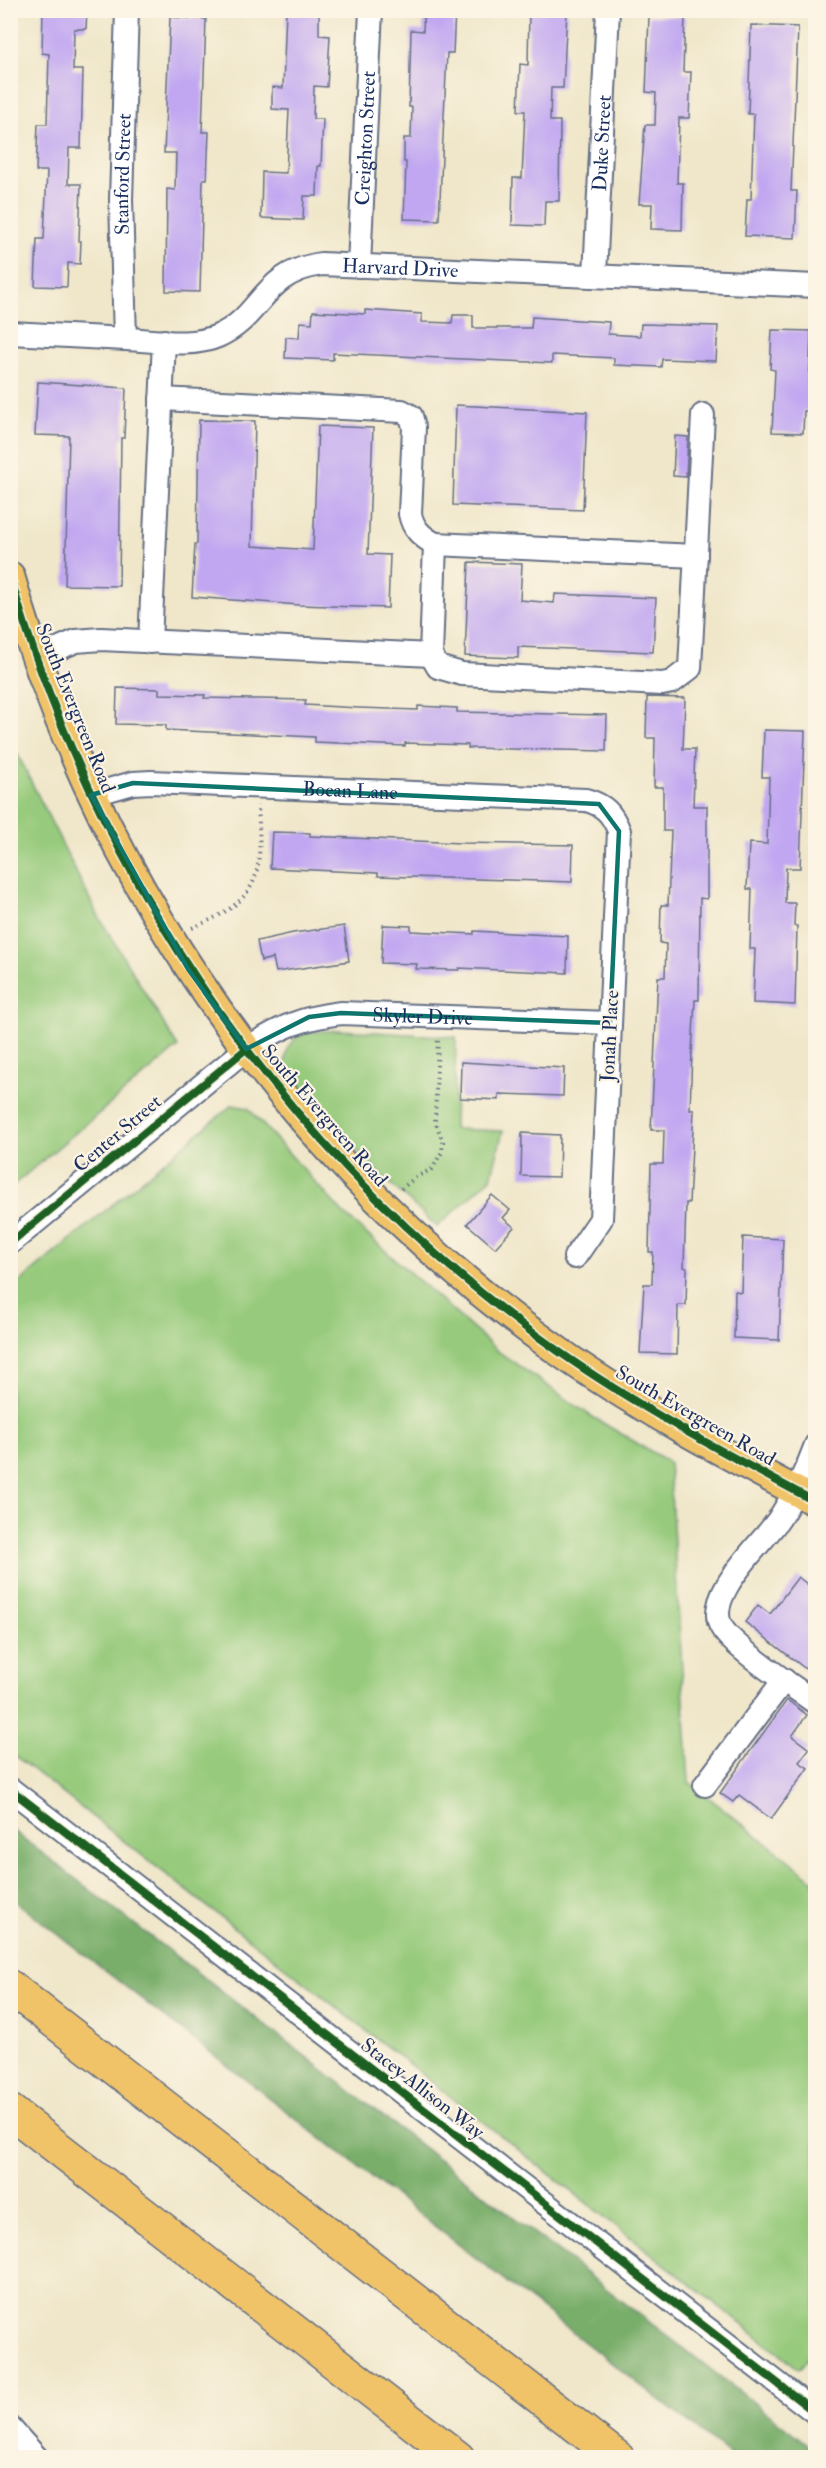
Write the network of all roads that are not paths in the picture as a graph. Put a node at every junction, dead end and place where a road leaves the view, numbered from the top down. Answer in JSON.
{"nodes":[{"id":1,"x":127,"y":10,"type":"edge"},
{"id":2,"x":371,"y":10,"type":"edge"},
{"id":3,"x":608,"y":10,"type":"edge"},
{"id":4,"x":358,"y":266,"type":"junction"},
{"id":5,"x":595,"y":275,"type":"junction"},
{"id":6,"x":816,"y":286,"type":"edge"},
{"id":7,"x":10,"y":333,"type":"edge"},
{"id":8,"x":125,"y":339,"type":"junction"},
{"id":9,"x":164,"y":341,"type":"junction"},
{"id":10,"x":161,"y":399,"type":"junction"},
{"id":11,"x":703,"y":415,"type":"dead end"},
{"id":12,"x":435,"y":544,"type":"junction"},
{"id":13,"x":696,"y":556,"type":"junction"},
{"id":14,"x":10,"y":576,"type":"edge"},
{"id":15,"x":150,"y":642,"type":"junction"},
{"id":16,"x":431,"y":655,"type":"junction"},
{"id":17,"x":36,"y":658,"type":"junction"},
{"id":18,"x":91,"y":795,"type":"junction"},
{"id":19,"x":608,"y":811,"type":"joint"},
{"id":20,"x":610,"y":1023,"type":"junction"},
{"id":21,"x":246,"y":1049,"type":"junction"},
{"id":22,"x":10,"y":1243,"type":"edge"},
{"id":23,"x":575,"y":1257,"type":"dead end"},
{"id":24,"x":816,"y":1445,"type":"edge"},
{"id":25,"x":805,"y":1496,"type":"edge"},
{"id":26,"x":784,"y":1680,"type":"junction"},
{"id":27,"x":816,"y":1703,"type":"edge"},
{"id":28,"x":705,"y":1785,"type":"dead end"},
{"id":29,"x":10,"y":1789,"type":"edge"},
{"id":30,"x":10,"y":1987,"type":"edge"},
{"id":31,"x":10,"y":2111,"type":"edge"},
{"id":32,"x":816,"y":2413,"type":"edge"},
{"id":33,"x":10,"y":2428,"type":"edge"},
{"id":34,"x":37,"y":2457,"type":"edge"},
{"id":35,"x":458,"y":2457,"type":"edge"},
{"id":36,"x":618,"y":2457,"type":"edge"}],
"edges":[{"from":1,"to":8,"type":"street","name":"Stanford Street"},
{"from":2,"to":4,"type":"street","name":"Creighton Street"},
{"from":3,"to":5,"type":"street","name":"Duke Street"},
{"from":4,"to":5,"type":"street","name":"Harvard Drive"},
{"from":4,"to":9,"type":"street","name":"Harvard Drive"},
{"from":5,"to":6,"type":"street","name":"Harvard Drive"},
{"from":7,"to":8,"type":"street","name":"Harvard Drive"},
{"from":8,"to":9,"type":"street","name":"Harvard Drive"},
{"from":9,"to":10,"type":"street"},
{"from":10,"to":12,"type":"street"},
{"from":10,"to":15,"type":"street"},
{"from":11,"to":13,"type":"street"},
{"from":12,"to":13,"type":"street"},
{"from":12,"to":16,"type":"street"},
{"from":13,"to":16,"type":"street"},
{"from":14,"to":17,"type":"main road","name":"South Evergreen Road"},
{"from":15,"to":16,"type":"street"},
{"from":15,"to":17,"type":"street"},
{"from":17,"to":18,"type":"main road","name":"South Evergreen Road"},
{"from":18,"to":19,"type":"street","name":"Boean Lane"},
{"from":18,"to":21,"type":"main road","name":"South Evergreen Road"},
{"from":19,"to":20,"type":"street","name":"Jonah Place"},
{"from":20,"to":21,"type":"street","name":"Skyler Drive"},
{"from":20,"to":23,"type":"street","name":"Jonah Place"},
{"from":21,"to":22,"type":"street","name":"Center Street"},
{"from":21,"to":25,"type":"main road","name":"South Evergreen Road"},
{"from":24,"to":25,"type":"street"},
{"from":25,"to":26,"type":"street"},
{"from":26,"to":27,"type":"street"},
{"from":26,"to":28,"type":"street"},
{"from":29,"to":32,"type":"street","name":"Stacey Allison Way"},
{"from":30,"to":36,"type":"highway"},
{"from":31,"to":35,"type":"highway"},
{"from":33,"to":34,"type":"street"}]}
